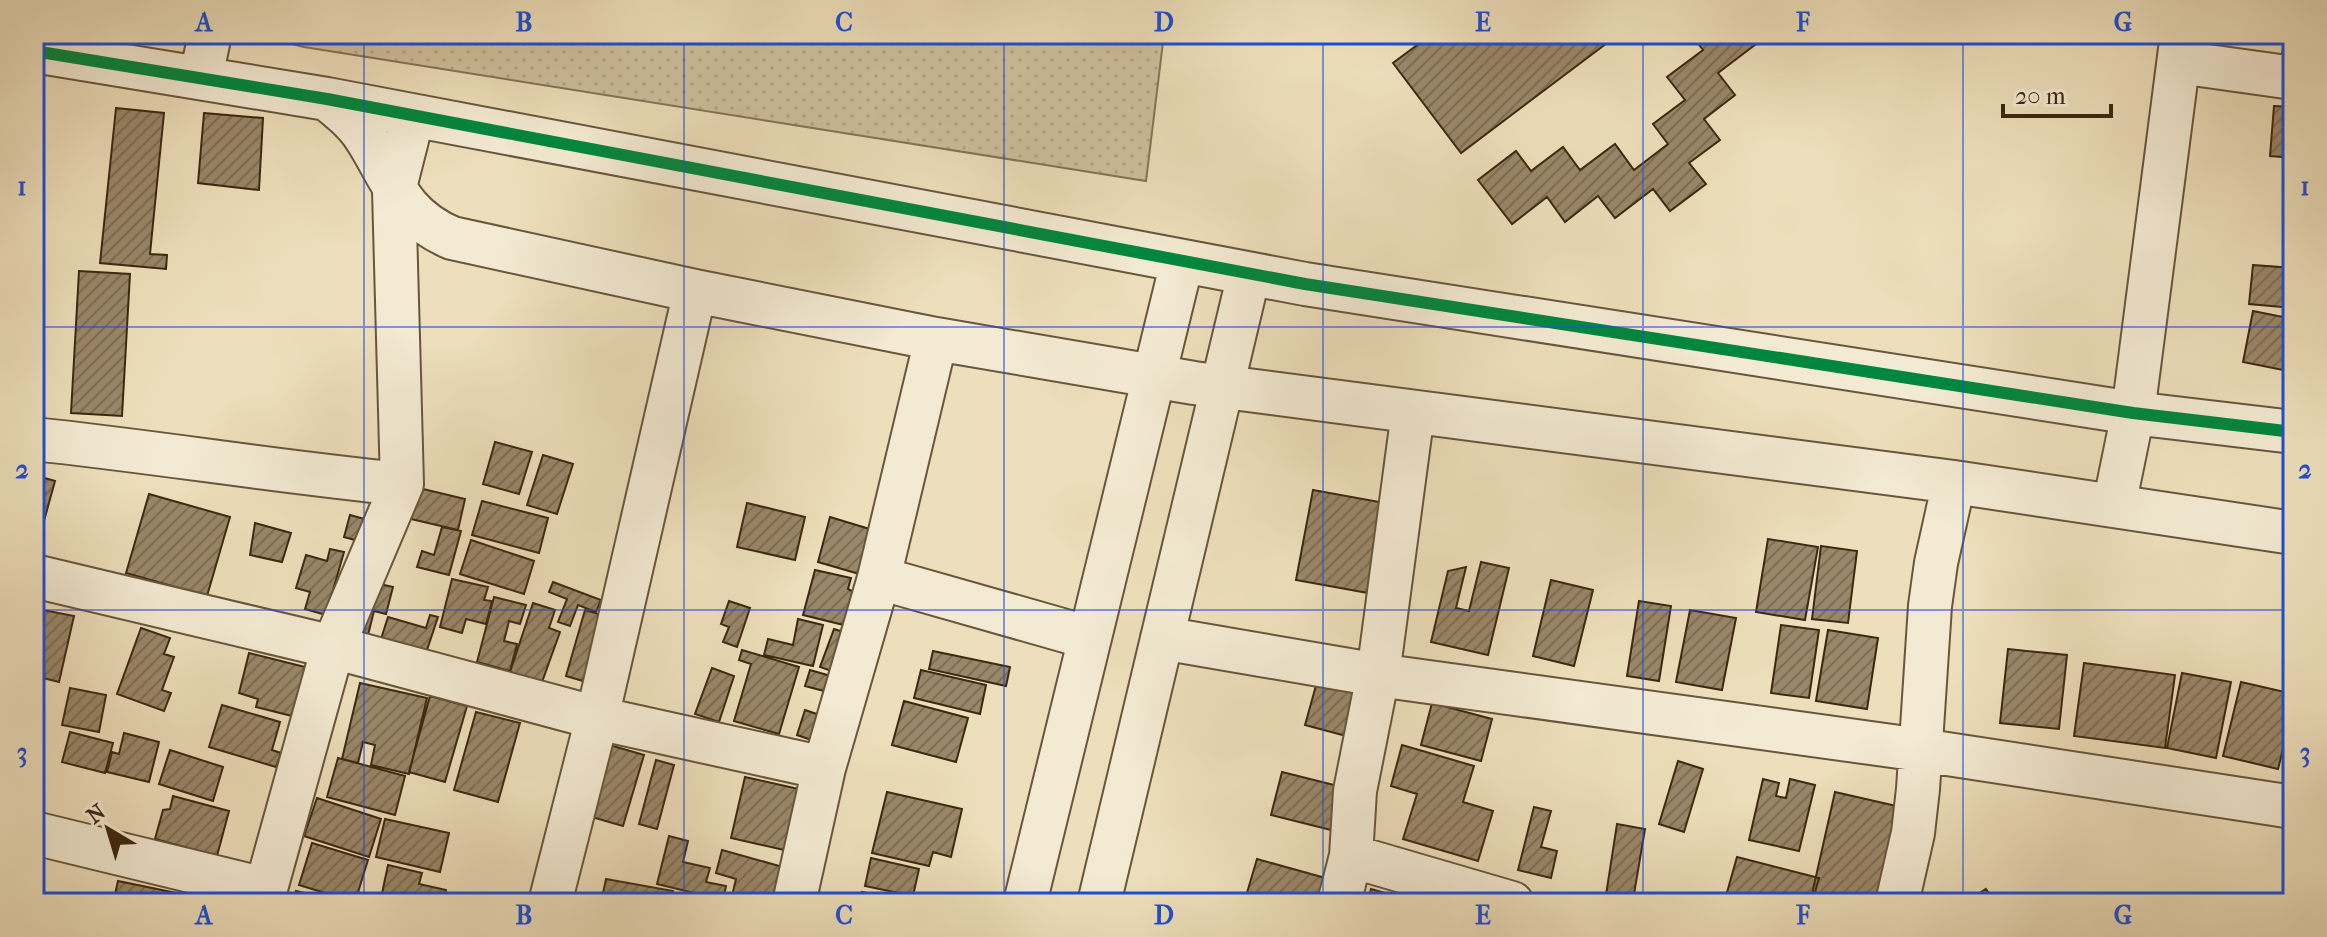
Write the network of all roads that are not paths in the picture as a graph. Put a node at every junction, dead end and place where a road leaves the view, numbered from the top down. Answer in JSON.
{"nodes":[{"id":1,"x":210,"y":34,"type":"edge"},
{"id":2,"x":2180,"y":48,"type":"edge"},
{"id":3,"x":34,"y":51,"type":"edge"},
{"id":4,"x":201,"y":77,"type":"junction"},
{"id":5,"x":2293,"y":78,"type":"edge"},
{"id":6,"x":327,"y":99,"type":"junction"},
{"id":7,"x":413,"y":116,"type":"junction"},
{"id":8,"x":394,"y":191,"type":"junction"},
{"id":9,"x":1182,"y":262,"type":"junction"},
{"id":10,"x":1249,"y":274,"type":"junction"},
{"id":11,"x":695,"y":291,"type":"junction"},
{"id":12,"x":936,"y":339,"type":"junction"},
{"id":13,"x":1155,"y":374,"type":"junction"},
{"id":14,"x":1222,"y":387,"type":"junction"},
{"id":15,"x":1413,"y":412,"type":"junction"},
{"id":16,"x":2133,"y":413,"type":"junction"},
{"id":17,"x":2293,"y":432,"type":"edge"},
{"id":18,"x":34,"y":439,"type":"edge"},
{"id":19,"x":1954,"y":482,"type":"junction"},
{"id":20,"x":402,"y":484,"type":"junction"},
{"id":21,"x":2114,"y":506,"type":"junction"},
{"id":22,"x":2293,"y":533,"type":"edge"},
{"id":23,"x":34,"y":576,"type":"edge"},
{"id":24,"x":879,"y":578,"type":"junction"},
{"id":25,"x":1090,"y":638,"type":"junction"},
{"id":26,"x":1162,"y":638,"type":"junction"},
{"id":27,"x":333,"y":647,"type":"junction"},
{"id":28,"x":1378,"y":675,"type":"junction"},
{"id":29,"x":597,"y":718,"type":"junction"},
{"id":30,"x":1921,"y":750,"type":"junction"},
{"id":31,"x":824,"y":768,"type":"junction"},
{"id":32,"x":2293,"y":807,"type":"edge"},
{"id":33,"x":34,"y":833,"type":"edge"},
{"id":34,"x":1351,"y":856,"type":"junction"},
{"id":35,"x":263,"y":896,"type":"edge"},
{"id":36,"x":550,"y":903,"type":"edge"},
{"id":37,"x":794,"y":903,"type":"edge"},
{"id":38,"x":1025,"y":903,"type":"edge"},
{"id":39,"x":1099,"y":903,"type":"edge"},
{"id":40,"x":1339,"y":903,"type":"edge"},
{"id":41,"x":1512,"y":903,"type":"edge"},
{"id":42,"x":1897,"y":903,"type":"edge"}],
"edges":[{"from":1,"to":4,"type":"street"},
{"from":2,"to":5,"type":"street"},
{"from":2,"to":16,"type":"street"},
{"from":3,"to":4,"type":"street"},
{"from":4,"to":6,"type":"street"},
{"from":6,"to":7,"type":"street"},
{"from":6,"to":8,"type":"street"},
{"from":7,"to":8,"type":"street"},
{"from":7,"to":9,"type":"street"},
{"from":8,"to":11,"type":"street"},
{"from":8,"to":20,"type":"street"},
{"from":9,"to":10,"type":"street"},
{"from":9,"to":13,"type":"street"},
{"from":10,"to":14,"type":"street"},
{"from":10,"to":16,"type":"street"},
{"from":11,"to":12,"type":"street"},
{"from":11,"to":29,"type":"street"},
{"from":12,"to":13,"type":"street"},
{"from":12,"to":24,"type":"street"},
{"from":13,"to":14,"type":"street"},
{"from":13,"to":25,"type":"street"},
{"from":14,"to":15,"type":"street"},
{"from":14,"to":26,"type":"street"},
{"from":15,"to":19,"type":"street"},
{"from":15,"to":28,"type":"street"},
{"from":16,"to":17,"type":"street"},
{"from":16,"to":21,"type":"street"},
{"from":18,"to":20,"type":"street"},
{"from":19,"to":21,"type":"street"},
{"from":19,"to":30,"type":"street"},
{"from":20,"to":27,"type":"street"},
{"from":21,"to":22,"type":"street"},
{"from":23,"to":27,"type":"street"},
{"from":24,"to":25,"type":"street"},
{"from":24,"to":31,"type":"street"},
{"from":25,"to":38,"type":"street"},
{"from":26,"to":28,"type":"street"},
{"from":26,"to":39,"type":"street"},
{"from":27,"to":29,"type":"street"},
{"from":27,"to":35,"type":"street"},
{"from":28,"to":30,"type":"street"},
{"from":28,"to":34,"type":"street"},
{"from":29,"to":31,"type":"street"},
{"from":29,"to":36,"type":"street"},
{"from":30,"to":32,"type":"street"},
{"from":30,"to":42,"type":"street"},
{"from":31,"to":37,"type":"street"},
{"from":33,"to":35,"type":"street"},
{"from":34,"to":40,"type":"street"},
{"from":34,"to":41,"type":"street"}]}
